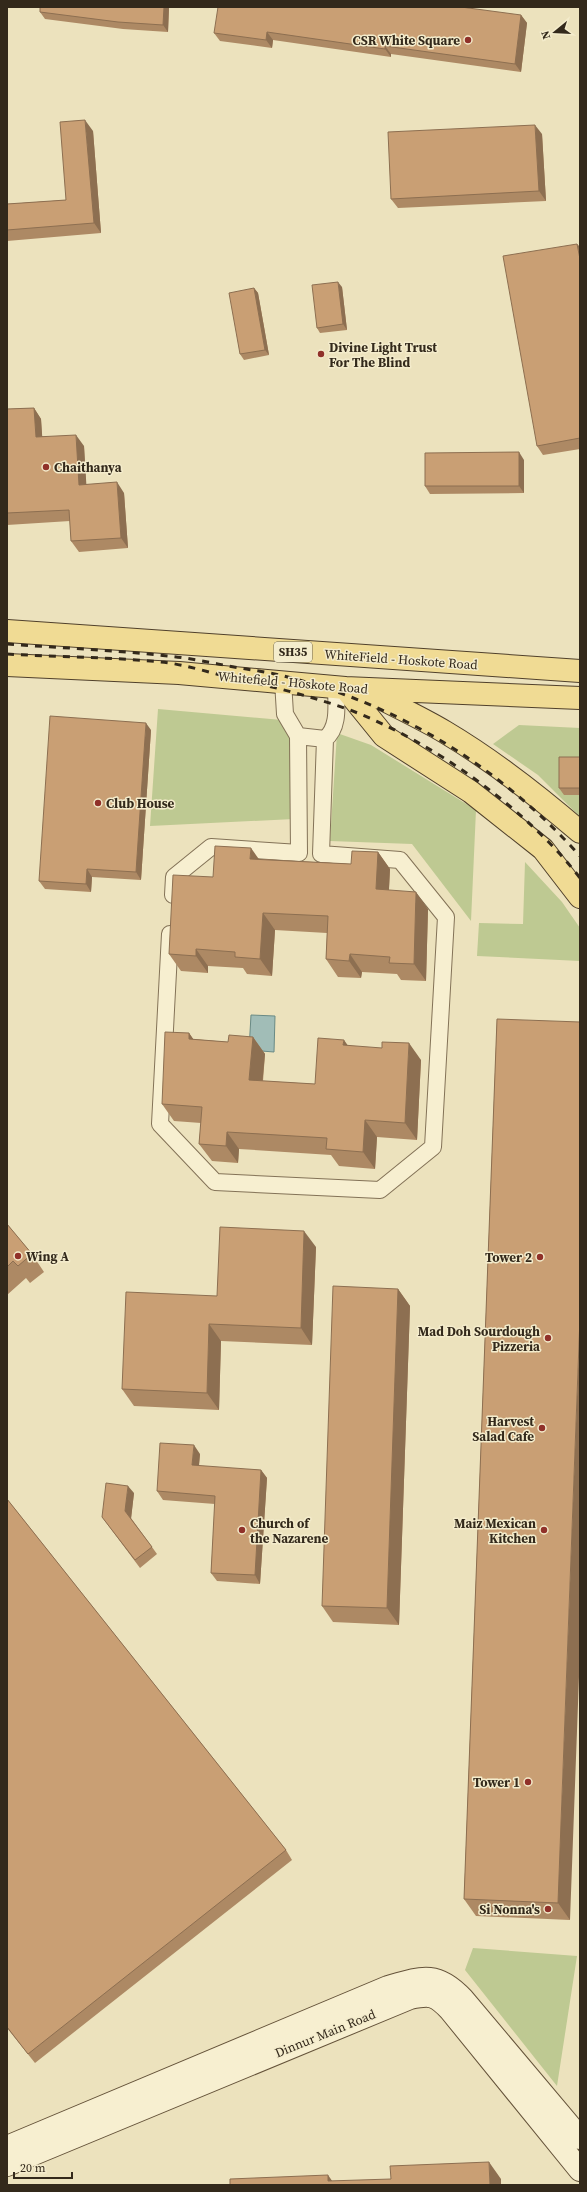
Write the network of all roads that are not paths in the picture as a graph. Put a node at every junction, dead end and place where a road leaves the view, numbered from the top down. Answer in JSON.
{"nodes":[{"id":1,"x":7,"y":631,"type":"edge"},
{"id":2,"x":7,"y":665,"type":"edge"},
{"id":3,"x":580,"y":671,"type":"edge"},
{"id":4,"x":283,"y":681,"type":"junction"},
{"id":5,"x":347,"y":688,"type":"junction"},
{"id":6,"x":580,"y":698,"type":"edge"},
{"id":7,"x":298,"y":736,"type":"junction"},
{"id":8,"x":325,"y":739,"type":"junction"},
{"id":9,"x":580,"y":832,"type":"edge"},
{"id":10,"x":299,"y":853,"type":"junction"},
{"id":11,"x":321,"y":854,"type":"junction"},
{"id":12,"x":580,"y":897,"type":"edge"},
{"id":13,"x":580,"y":2138,"type":"edge"},
{"id":14,"x":7,"y":2147,"type":"edge"},
{"id":15,"x":7,"y":2165,"type":"edge"},
{"id":16,"x":580,"y":2170,"type":"edge"}],
"edges":[{"from":1,"to":3,"type":"main road","name":"WhiteField - Hoskote Road","number":"SH35"},
{"from":2,"to":4,"type":"main road","name":"Whitefield - Hoskote Road","number":"SH35"},
{"from":4,"to":5,"type":"main road","name":"Whitefield - Hoskote Road","number":"SH35"},
{"from":4,"to":7,"type":"street"},
{"from":5,"to":6,"type":"main road","name":"Whitefield - Hoskote Road","number":"SH35"},
{"from":5,"to":8,"type":"street"},
{"from":5,"to":9,"type":"main road"},
{"from":5,"to":12,"type":"main road"},
{"from":7,"to":8,"type":"street"},
{"from":7,"to":10,"type":"street"},
{"from":8,"to":11,"type":"street"},
{"from":10,"to":11,"type":"street"},
{"from":10,"to":11,"type":"street"},
{"from":13,"to":14,"type":"street","name":"Dinnur Main Road"},
{"from":15,"to":16,"type":"street","name":"Dinnur Main Road"}]}
